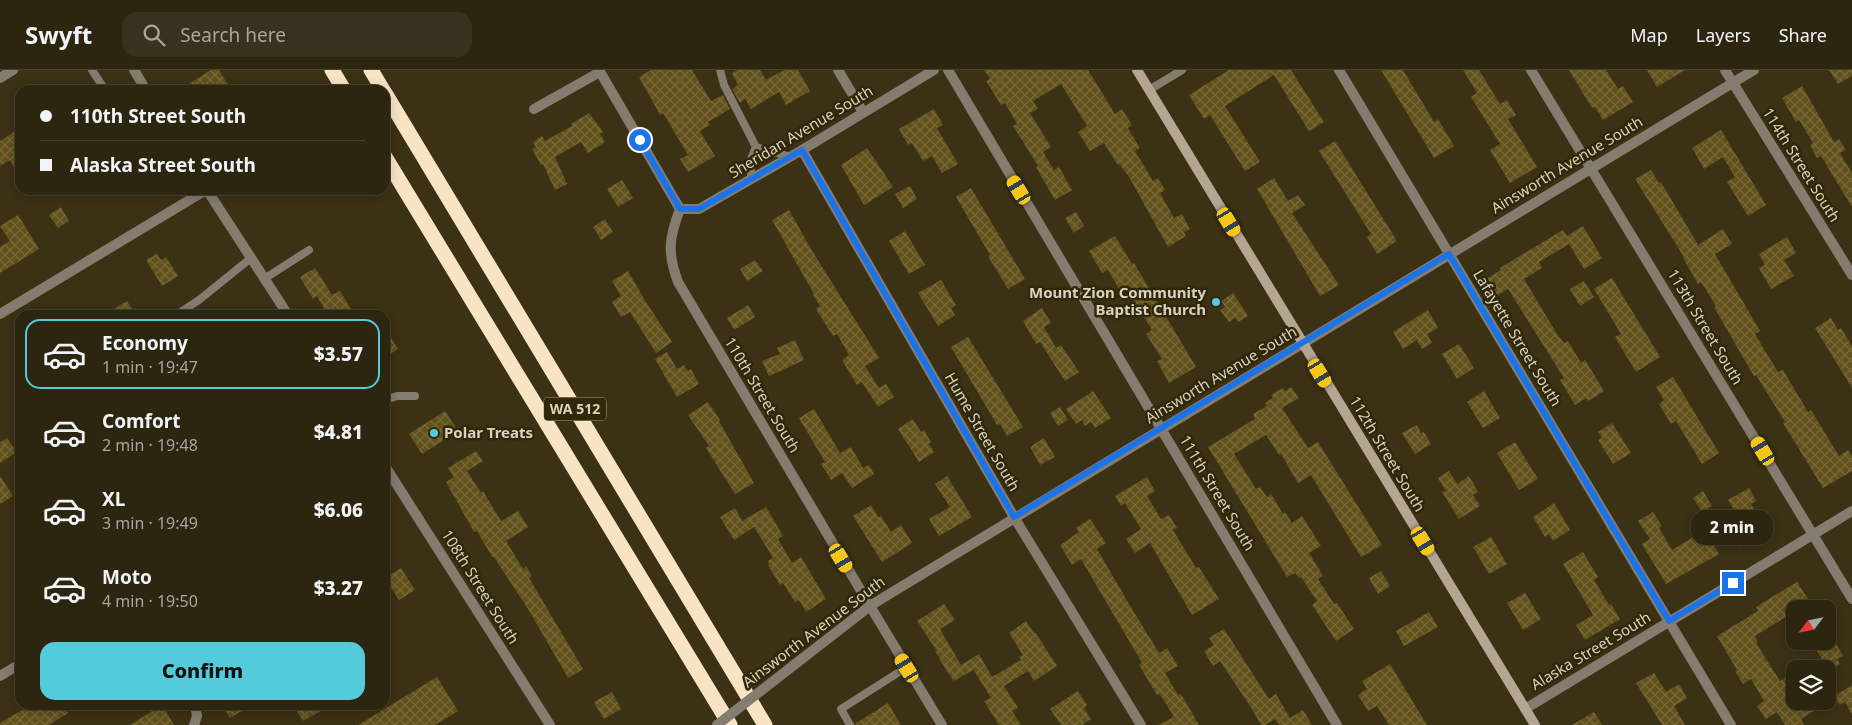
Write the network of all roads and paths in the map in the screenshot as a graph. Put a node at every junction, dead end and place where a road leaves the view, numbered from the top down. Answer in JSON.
{"nodes":[{"id":1,"x":13,"y":70,"type":"edge"},
{"id":2,"x":92,"y":70,"type":"edge"},
{"id":3,"x":134,"y":70,"type":"edge"},
{"id":4,"x":332,"y":70,"type":"edge"},
{"id":5,"x":371,"y":70,"type":"edge"},
{"id":6,"x":720,"y":70,"type":"edge"},
{"id":7,"x":838,"y":70,"type":"edge"},
{"id":8,"x":934,"y":70,"type":"edge"},
{"id":9,"x":948,"y":70,"type":"edge"},
{"id":10,"x":1137,"y":70,"type":"edge"},
{"id":11,"x":1182,"y":70,"type":"edge"},
{"id":12,"x":1339,"y":70,"type":"edge"},
{"id":13,"x":1531,"y":70,"type":"edge"},
{"id":14,"x":1725,"y":70,"type":"edge"},
{"id":15,"x":1754,"y":70,"type":"edge"},
{"id":16,"x":599,"y":71,"type":"edge"},
{"id":17,"x":0,"y":78,"type":"edge"},
{"id":18,"x":1733,"y":83,"type":"junction"},
{"id":19,"x":102,"y":85,"type":"edge"},
{"id":20,"x":143,"y":85,"type":"edge"},
{"id":21,"x":341,"y":85,"type":"edge"},
{"id":22,"x":380,"y":85,"type":"edge"},
{"id":23,"x":1149,"y":90,"type":"junction"},
{"id":24,"x":390,"y":102,"type":"edge"},
{"id":25,"x":534,"y":109,"type":"dead end"},
{"id":26,"x":863,"y":112,"type":"junction"},
{"id":27,"x":756,"y":147,"type":"junction"},
{"id":28,"x":802,"y":150,"type":"junction"},
{"id":29,"x":790,"y":156,"type":"junction"},
{"id":30,"x":390,"y":165,"type":"edge"},
{"id":31,"x":1591,"y":168,"type":"junction"},
{"id":32,"x":752,"y":179,"type":"junction"},
{"id":33,"x":198,"y":195,"type":"edge"},
{"id":34,"x":209,"y":195,"type":"edge"},
{"id":35,"x":680,"y":209,"type":"junction"},
{"id":36,"x":309,"y":250,"type":"dead end"},
{"id":37,"x":1449,"y":254,"type":"junction"},
{"id":38,"x":251,"y":258,"type":"junction"},
{"id":39,"x":1852,"y":275,"type":"edge"},
{"id":40,"x":264,"y":279,"type":"junction"},
{"id":41,"x":184,"y":310,"type":"edge"},
{"id":42,"x":285,"y":310,"type":"edge"},
{"id":43,"x":0,"y":314,"type":"edge"},
{"id":44,"x":1302,"y":343,"type":"junction"},
{"id":45,"x":415,"y":396,"type":"dead end"},
{"id":46,"x":390,"y":398,"type":"edge"},
{"id":47,"x":1162,"y":429,"type":"junction"},
{"id":48,"x":390,"y":474,"type":"edge"},
{"id":49,"x":1852,"y":511,"type":"edge"},
{"id":50,"x":1014,"y":517,"type":"junction"},
{"id":51,"x":1813,"y":534,"type":"junction"},
{"id":52,"x":1852,"y":599,"type":"edge"},
{"id":53,"x":870,"y":606,"type":"junction"},
{"id":54,"x":1669,"y":621,"type":"junction"},
{"id":55,"x":15,"y":667,"type":"edge"},
{"id":56,"x":907,"y":668,"type":"junction"},
{"id":57,"x":0,"y":676,"type":"edge"},
{"id":58,"x":1525,"y":709,"type":"junction"},
{"id":59,"x":195,"y":710,"type":"edge"},
{"id":60,"x":194,"y":725,"type":"edge"},
{"id":61,"x":550,"y":725,"type":"edge"},
{"id":62,"x":717,"y":725,"type":"edge"},
{"id":63,"x":730,"y":725,"type":"edge"},
{"id":64,"x":765,"y":725,"type":"edge"},
{"id":65,"x":850,"y":725,"type":"edge"},
{"id":66,"x":942,"y":725,"type":"edge"},
{"id":67,"x":1141,"y":725,"type":"edge"},
{"id":68,"x":1337,"y":725,"type":"edge"},
{"id":69,"x":1535,"y":725,"type":"edge"},
{"id":70,"x":1731,"y":725,"type":"edge"}],
"edges":[{"from":1,"to":17,"type":"street"},
{"from":2,"to":19,"type":"lane"},
{"from":3,"to":20,"type":"street"},
{"from":4,"to":21,"type":"highway"},
{"from":5,"to":22,"type":"highway","number":"WA 512"},
{"from":6,"to":27,"type":"lane"},
{"from":7,"to":26,"type":"street"},
{"from":8,"to":26,"type":"street","name":"Sheridan Avenue South"},
{"from":9,"to":47,"type":"street","name":"111th Street South"},
{"from":10,"to":23,"type":"main road","name":"112th Street South"},
{"from":11,"to":23,"type":"lane"},
{"from":12,"to":37,"type":"street","name":"Lafayette Street South"},
{"from":13,"to":31,"type":"street","name":"113th Street South"},
{"from":14,"to":18,"type":"street","name":"114th Street South"},
{"from":15,"to":18,"type":"street","name":"Ainsworth Avenue South"},
{"from":16,"to":25,"type":"street"},
{"from":16,"to":35,"type":"street"},
{"from":18,"to":31,"type":"street","name":"Ainsworth Avenue South"},
{"from":18,"to":39,"type":"street","name":"114th Street South"},
{"from":23,"to":44,"type":"main road","name":"112th Street South"},
{"from":24,"to":64,"type":"highway","number":"WA 512"},
{"from":26,"to":28,"type":"street","name":"Sheridan Avenue South"},
{"from":27,"to":29,"type":"lane"},
{"from":27,"to":32,"type":"lane"},
{"from":28,"to":29,"type":"street","name":"Sheridan Avenue South"},
{"from":28,"to":50,"type":"street","name":"Hume Street South"},
{"from":29,"to":32,"type":"street","name":"Sheridan Avenue South"},
{"from":30,"to":63,"type":"highway","number":"WA 512"},
{"from":31,"to":37,"type":"street","name":"Ainsworth Avenue South"},
{"from":31,"to":51,"type":"street","name":"113th Street South"},
{"from":32,"to":35,"type":"street","name":"Sheridan Avenue South"},
{"from":33,"to":43,"type":"street"},
{"from":34,"to":38,"type":"street"},
{"from":35,"to":53,"type":"street","name":"110th Street South"},
{"from":36,"to":40,"type":"lane"},
{"from":37,"to":44,"type":"street","name":"Ainsworth Avenue South"},
{"from":37,"to":54,"type":"street","name":"Lafayette Street South"},
{"from":38,"to":40,"type":"street"},
{"from":38,"to":41,"type":"lane"},
{"from":40,"to":42,"type":"street"},
{"from":44,"to":47,"type":"street","name":"Ainsworth Avenue South"},
{"from":44,"to":58,"type":"main road","name":"112th Street South"},
{"from":45,"to":46,"type":"lane"},
{"from":47,"to":50,"type":"street","name":"Ainsworth Avenue South"},
{"from":47,"to":68,"type":"street","name":"111th Street South"},
{"from":48,"to":61,"type":"street","name":"108th Street South"},
{"from":49,"to":51,"type":"street","name":"Alaska Street South"},
{"from":50,"to":53,"type":"street","name":"Ainsworth Avenue South"},
{"from":50,"to":67,"type":"street","name":"Hume Street South"},
{"from":51,"to":52,"type":"street","name":"113th Street South"},
{"from":51,"to":54,"type":"street","name":"Alaska Street South"},
{"from":53,"to":56,"type":"street","name":"110th Street South"},
{"from":53,"to":62,"type":"street","name":"Ainsworth Avenue South","bridge":true},
{"from":54,"to":58,"type":"street","name":"Alaska Street South"},
{"from":54,"to":70,"type":"street","name":"Lafayette Street South"},
{"from":55,"to":57,"type":"street"},
{"from":56,"to":65,"type":"lane"},
{"from":56,"to":66,"type":"street","name":"110th Street South"},
{"from":58,"to":69,"type":"main road","name":"112th Street South"},
{"from":59,"to":60,"type":"street"}]}
